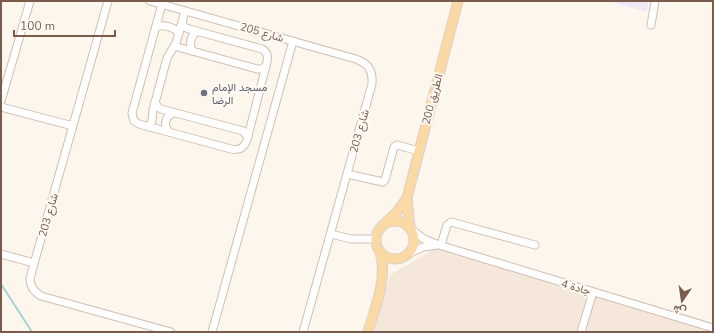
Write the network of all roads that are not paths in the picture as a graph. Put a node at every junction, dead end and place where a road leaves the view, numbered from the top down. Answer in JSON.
{"nodes":[{"id":1,"x":30,"y":1,"type":"edge"},
{"id":2,"x":108,"y":1,"type":"edge"},
{"id":3,"x":150,"y":1,"type":"edge"},
{"id":4,"x":458,"y":1,"type":"edge"},
{"id":5,"x":655,"y":1,"type":"edge"},
{"id":6,"x":162,"y":4,"type":"junction"},
{"id":7,"x":185,"y":11,"type":"junction"},
{"id":8,"x":182,"y":22,"type":"junction"},
{"id":9,"x":651,"y":25,"type":"dead end"},
{"id":10,"x":156,"y":26,"type":"junction"},
{"id":11,"x":197,"y":31,"type":"junction"},
{"id":12,"x":179,"y":33,"type":"junction"},
{"id":13,"x":293,"y":41,"type":"junction"},
{"id":14,"x":174,"y":46,"type":"junction"},
{"id":15,"x":192,"y":51,"type":"junction"},
{"id":16,"x":266,"y":66,"type":"junction"},
{"id":17,"x":370,"y":68,"type":"joint"},
{"id":18,"x":1,"y":101,"type":"edge"},
{"id":19,"x":155,"y":102,"type":"junction"},
{"id":20,"x":1,"y":107,"type":"edge"},
{"id":21,"x":174,"y":113,"type":"junction"},
{"id":22,"x":73,"y":126,"type":"junction"},
{"id":23,"x":149,"y":127,"type":"junction"},
{"id":24,"x":169,"y":132,"type":"junction"},
{"id":25,"x":248,"y":137,"type":"junction"},
{"id":26,"x":419,"y":151,"type":"junction"},
{"id":27,"x":347,"y":174,"type":"junction"},
{"id":28,"x":407,"y":198,"type":"junction"},
{"id":29,"x":384,"y":223,"type":"junction"},
{"id":30,"x":411,"y":229,"type":"junction"},
{"id":31,"x":331,"y":234,"type":"junction"},
{"id":32,"x":375,"y":239,"type":"junction"},
{"id":33,"x":440,"y":245,"type":"junction"},
{"id":34,"x":535,"y":245,"type":"dead end"},
{"id":35,"x":380,"y":252,"type":"junction"},
{"id":36,"x":1,"y":254,"type":"edge"},
{"id":37,"x":404,"y":256,"type":"junction"},
{"id":38,"x":34,"y":264,"type":"junction"},
{"id":39,"x":382,"y":279,"type":"junction"},
{"id":40,"x":592,"y":292,"type":"junction"},
{"id":41,"x":713,"y":328,"type":"edge"},
{"id":42,"x":171,"y":332,"type":"edge"},
{"id":43,"x":212,"y":332,"type":"edge"},
{"id":44,"x":303,"y":332,"type":"edge"},
{"id":45,"x":368,"y":332,"type":"edge"},
{"id":46,"x":581,"y":332,"type":"edge"}],
"edges":[{"from":1,"to":18,"type":"street"},
{"from":2,"to":22,"type":"street","name":"شارع 203"},
{"from":3,"to":6,"type":"street","name":"شارع 205"},
{"from":4,"to":26,"type":"main road","name":"الطريق 200"},
{"from":5,"to":9,"type":"street"},
{"from":6,"to":7,"type":"street","name":"شارع 205"},
{"from":6,"to":10,"type":"street"},
{"from":7,"to":8,"type":"street"},
{"from":7,"to":13,"type":"street","name":"شارع 205"},
{"from":8,"to":11,"type":"street"},
{"from":8,"to":12,"type":"street"},
{"from":10,"to":12,"type":"street"},
{"from":10,"to":23,"type":"street"},
{"from":11,"to":15,"type":"street"},
{"from":11,"to":16,"type":"street"},
{"from":12,"to":14,"type":"street"},
{"from":13,"to":17,"type":"street","name":"شارع 205"},
{"from":13,"to":43,"type":"street"},
{"from":14,"to":15,"type":"street"},
{"from":14,"to":19,"type":"street"},
{"from":15,"to":16,"type":"street"},
{"from":16,"to":25,"type":"street"},
{"from":17,"to":27,"type":"street","name":"شارع 203"},
{"from":19,"to":21,"type":"street"},
{"from":19,"to":23,"type":"street"},
{"from":20,"to":22,"type":"street"},
{"from":21,"to":24,"type":"street"},
{"from":21,"to":25,"type":"street"},
{"from":22,"to":38,"type":"street","name":"شارع 203"},
{"from":23,"to":24,"type":"street"},
{"from":24,"to":25,"type":"street"},
{"from":26,"to":27,"type":"street"},
{"from":26,"to":28,"type":"main road","name":"الطريق 200"},
{"from":27,"to":31,"type":"street","name":"شارع 203"},
{"from":28,"to":29,"type":"main road","name":"الطريق 200"},
{"from":28,"to":30,"type":"main road","name":"الطريق 200"},
{"from":29,"to":30,"type":"main road"},
{"from":29,"to":32,"type":"main road"},
{"from":30,"to":33,"type":"street","name":"جادة 4"},
{"from":30,"to":37,"type":"main road"},
{"from":31,"to":32,"type":"street"},
{"from":31,"to":44,"type":"street","name":"شارع 203"},
{"from":32,"to":35,"type":"main road"},
{"from":33,"to":34,"type":"street"},
{"from":33,"to":37,"type":"street","name":"جادة 4"},
{"from":33,"to":40,"type":"street","name":"جادة 4"},
{"from":35,"to":37,"type":"main road"},
{"from":35,"to":39,"type":"main road"},
{"from":36,"to":38,"type":"street"},
{"from":37,"to":39,"type":"main road"},
{"from":38,"to":42,"type":"street","name":"شارع 203"},
{"from":39,"to":45,"type":"main road"},
{"from":40,"to":41,"type":"street","name":"جادة 4"},
{"from":40,"to":46,"type":"street"}]}
